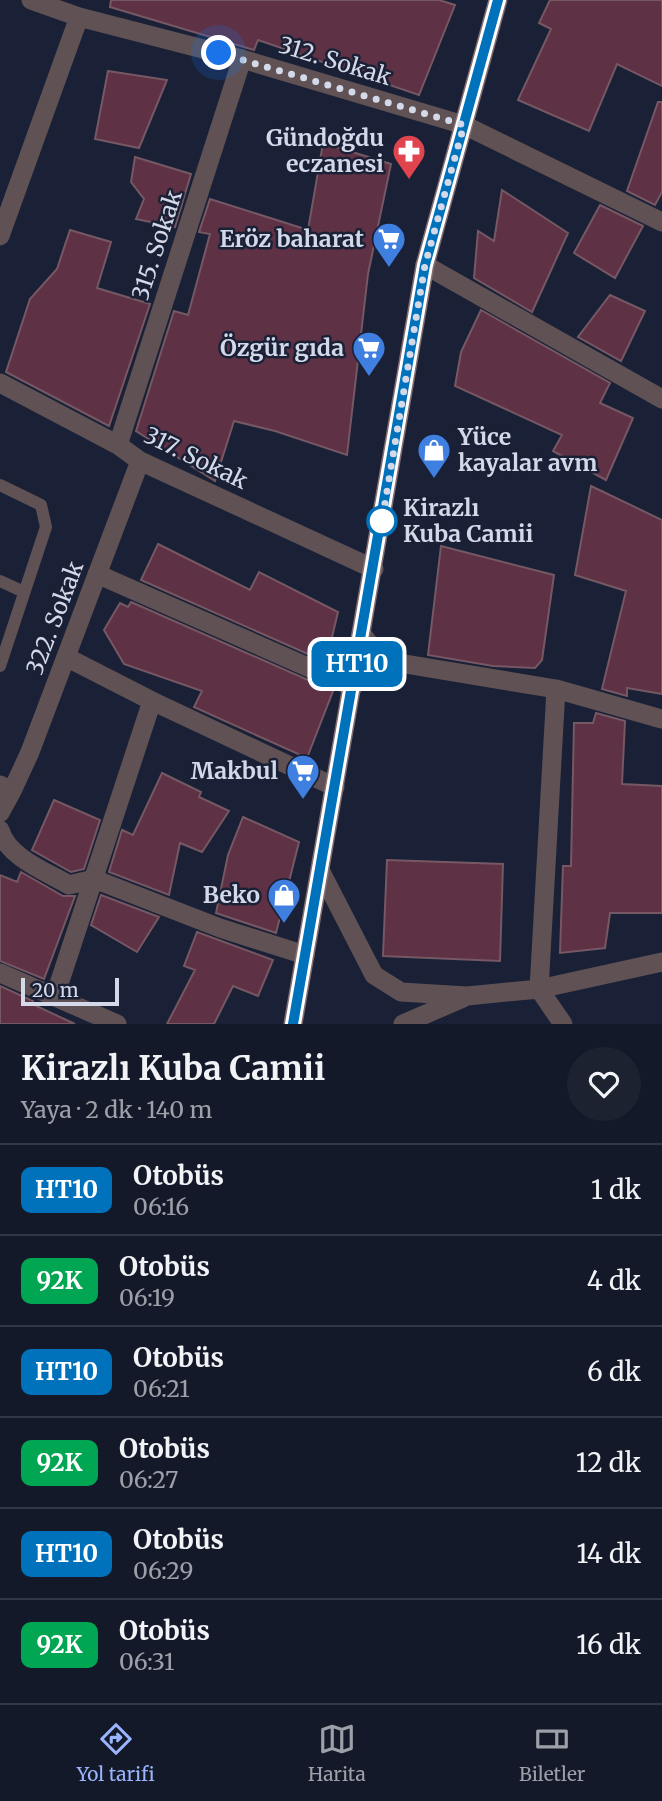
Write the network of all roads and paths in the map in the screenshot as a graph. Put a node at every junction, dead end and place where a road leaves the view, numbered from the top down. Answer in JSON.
{"nodes":[{"id":1,"x":31,"y":0,"type":"edge"},
{"id":2,"x":498,"y":0,"type":"edge"},
{"id":3,"x":79,"y":17,"type":"junction"},
{"id":4,"x":242,"y":59,"type":"junction"},
{"id":5,"x":464,"y":125,"type":"junction"},
{"id":6,"x":662,"y":222,"type":"edge"},
{"id":7,"x":0,"y":236,"type":"edge"},
{"id":8,"x":425,"y":265,"type":"junction"},
{"id":9,"x":0,"y":383,"type":"edge"},
{"id":10,"x":662,"y":400,"type":"edge"},
{"id":11,"x":118,"y":445,"type":"junction"},
{"id":12,"x":140,"y":461,"type":"junction"},
{"id":13,"x":0,"y":485,"type":"edge"},
{"id":14,"x":374,"y":569,"type":"junction"},
{"id":15,"x":97,"y":574,"type":"junction"},
{"id":16,"x":0,"y":581,"type":"edge"},
{"id":17,"x":24,"y":592,"type":"junction"},
{"id":18,"x":362,"y":634,"type":"junction"},
{"id":19,"x":66,"y":657,"type":"junction"},
{"id":20,"x":0,"y":666,"type":"edge"},
{"id":21,"x":353,"y":687,"type":"junction"},
{"id":22,"x":556,"y":690,"type":"junction"},
{"id":23,"x":152,"y":701,"type":"junction"},
{"id":24,"x":662,"y":719,"type":"edge"},
{"id":25,"x":335,"y":787,"type":"junction"},
{"id":26,"x":6,"y":788,"type":"edge"},
{"id":27,"x":0,"y":813,"type":"edge"},
{"id":28,"x":0,"y":830,"type":"edge"},
{"id":29,"x":320,"y":870,"type":"junction"},
{"id":30,"x":94,"y":879,"type":"junction"},
{"id":31,"x":305,"y":955,"type":"junction"},
{"id":32,"x":662,"y":962,"type":"edge"},
{"id":33,"x":0,"y":973,"type":"edge"},
{"id":34,"x":539,"y":989,"type":"junction"},
{"id":35,"x":55,"y":996,"type":"junction"},
{"id":36,"x":467,"y":996,"type":"junction"},
{"id":37,"x":409,"y":1023,"type":"edge"},
{"id":38,"x":117,"y":1024,"type":"edge"},
{"id":39,"x":293,"y":1024,"type":"edge"},
{"id":40,"x":563,"y":1024,"type":"edge"}],
"edges":[{"from":1,"to":3,"type":"street","name":"312. Sokak"},
{"from":2,"to":5,"type":"main road"},
{"from":3,"to":4,"type":"street","name":"312. Sokak"},
{"from":3,"to":7,"type":"street"},
{"from":4,"to":5,"type":"street","name":"312. Sokak"},
{"from":4,"to":11,"type":"street","name":"315. Sokak"},
{"from":5,"to":6,"type":"street","name":"312. Sokak"},
{"from":5,"to":8,"type":"main road"},
{"from":8,"to":10,"type":"street"},
{"from":8,"to":14,"type":"main road"},
{"from":9,"to":11,"type":"street","name":"317. Sokak"},
{"from":11,"to":12,"type":"street","name":"317. Sokak"},
{"from":12,"to":14,"type":"street","name":"317. Sokak"},
{"from":12,"to":15,"type":"street","name":"322. Sokak"},
{"from":13,"to":17,"type":"lane"},
{"from":14,"to":18,"type":"main road"},
{"from":15,"to":19,"type":"street","name":"322. Sokak"},
{"from":15,"to":21,"type":"street"},
{"from":16,"to":17,"type":"lane"},
{"from":17,"to":20,"type":"lane"},
{"from":18,"to":21,"type":"main road"},
{"from":18,"to":22,"type":"street"},
{"from":19,"to":23,"type":"street"},
{"from":19,"to":26,"type":"street","name":"322. Sokak"},
{"from":21,"to":25,"type":"main road"},
{"from":22,"to":24,"type":"street"},
{"from":22,"to":34,"type":"street"},
{"from":23,"to":25,"type":"street"},
{"from":23,"to":30,"type":"street"},
{"from":25,"to":29,"type":"main road"},
{"from":26,"to":27,"type":"street","name":"322. Sokak"},
{"from":28,"to":30,"type":"street"},
{"from":29,"to":31,"type":"main road"},
{"from":29,"to":36,"type":"street"},
{"from":30,"to":31,"type":"street"},
{"from":30,"to":35,"type":"street"},
{"from":31,"to":39,"type":"main road"},
{"from":32,"to":34,"type":"street"},
{"from":33,"to":35,"type":"street"},
{"from":34,"to":36,"type":"street"},
{"from":34,"to":40,"type":"street"},
{"from":35,"to":38,"type":"street"},
{"from":36,"to":37,"type":"street"}]}
